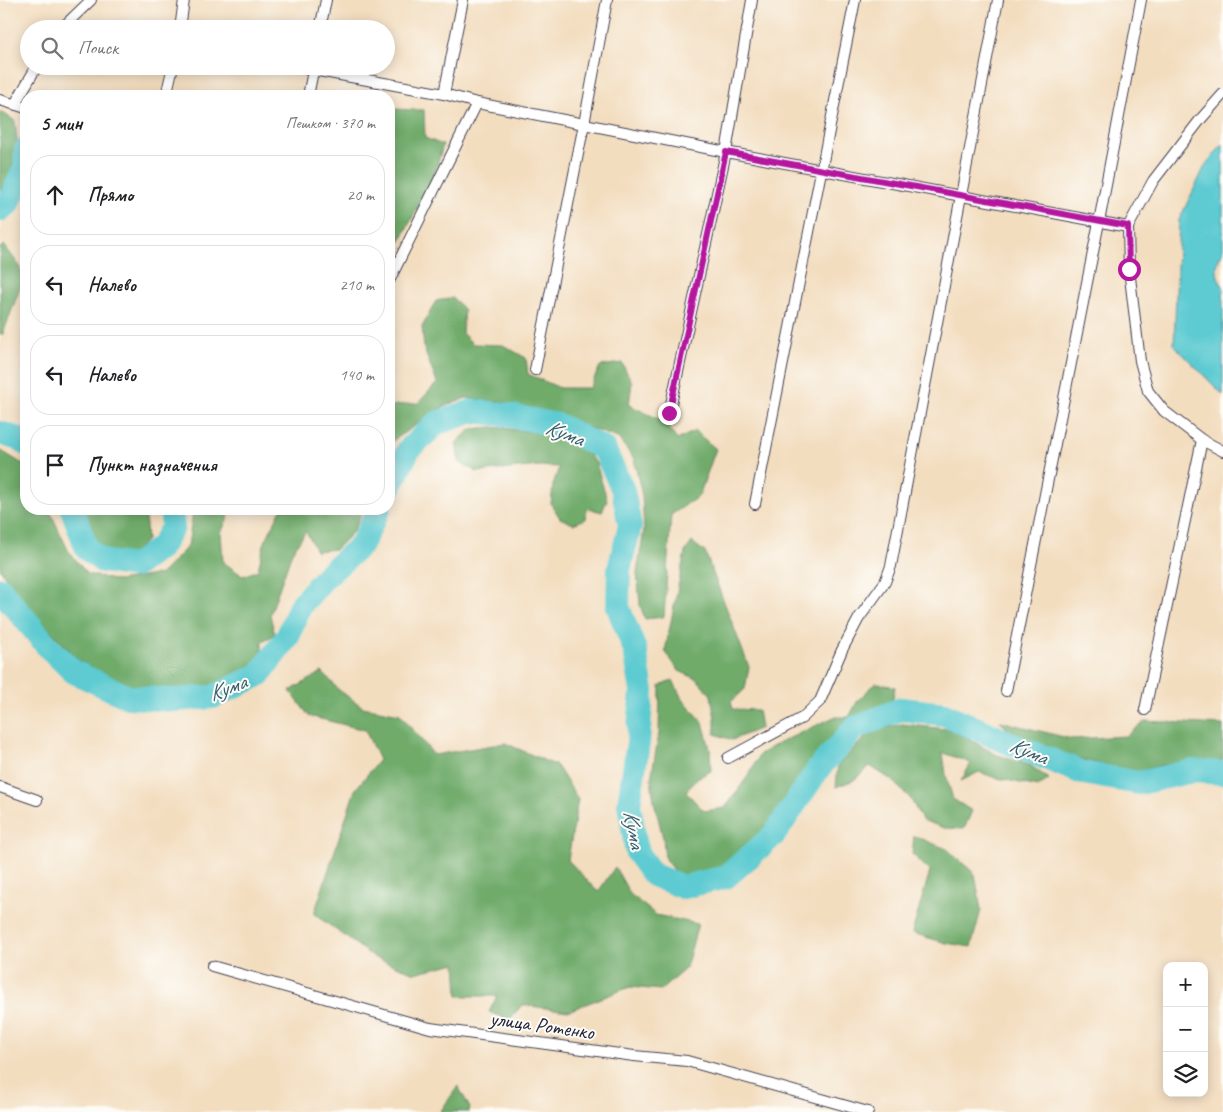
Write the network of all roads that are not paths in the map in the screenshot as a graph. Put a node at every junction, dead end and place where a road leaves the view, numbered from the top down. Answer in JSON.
{"nodes":[{"id":1,"x":91,"y":0,"type":"edge"},
{"id":2,"x":184,"y":0,"type":"edge"},
{"id":3,"x":326,"y":0,"type":"edge"},
{"id":4,"x":463,"y":0,"type":"edge"},
{"id":5,"x":607,"y":0,"type":"edge"},
{"id":6,"x":752,"y":0,"type":"edge"},
{"id":7,"x":856,"y":0,"type":"edge"},
{"id":8,"x":998,"y":0,"type":"edge"},
{"id":9,"x":1141,"y":0,"type":"edge"},
{"id":10,"x":71,"y":20,"type":"edge"},
{"id":11,"x":181,"y":20,"type":"edge"},
{"id":12,"x":322,"y":20,"type":"edge"},
{"id":13,"x":32,"y":75,"type":"edge"},
{"id":14,"x":170,"y":75,"type":"edge"},
{"id":15,"x":312,"y":75,"type":"edge"},
{"id":16,"x":348,"y":75,"type":"edge"},
{"id":17,"x":23,"y":90,"type":"edge"},
{"id":18,"x":167,"y":90,"type":"edge"},
{"id":19,"x":309,"y":90,"type":"edge"},
{"id":20,"x":444,"y":94,"type":"junction"},
{"id":21,"x":1223,"y":94,"type":"edge"},
{"id":22,"x":20,"y":95,"type":"edge"},
{"id":23,"x":0,"y":100,"type":"edge"},
{"id":24,"x":477,"y":103,"type":"junction"},
{"id":25,"x":15,"y":104,"type":"junction"},
{"id":26,"x":20,"y":106,"type":"edge"},
{"id":27,"x":584,"y":124,"type":"junction"},
{"id":28,"x":726,"y":152,"type":"junction"},
{"id":29,"x":822,"y":170,"type":"junction"},
{"id":30,"x":961,"y":195,"type":"junction"},
{"id":31,"x":1099,"y":222,"type":"junction"},
{"id":32,"x":1128,"y":226,"type":"junction"},
{"id":33,"x":395,"y":269,"type":"edge"},
{"id":34,"x":535,"y":370,"type":"dead end"},
{"id":35,"x":669,"y":413,"type":"dead end"},
{"id":36,"x":1202,"y":440,"type":"junction"},
{"id":37,"x":1223,"y":451,"type":"edge"},
{"id":38,"x":755,"y":504,"type":"dead end"},
{"id":39,"x":1006,"y":692,"type":"dead end"},
{"id":40,"x":1145,"y":710,"type":"dead end"},
{"id":41,"x":728,"y":758,"type":"dead end"},
{"id":42,"x":0,"y":787,"type":"edge"},
{"id":43,"x":37,"y":800,"type":"dead end"},
{"id":44,"x":212,"y":966,"type":"dead end"},
{"id":45,"x":868,"y":1112,"type":"edge"}],
"edges":[{"from":1,"to":10,"type":"street"},
{"from":2,"to":11,"type":"street"},
{"from":3,"to":12,"type":"street"},
{"from":4,"to":20,"type":"street"},
{"from":5,"to":27,"type":"street"},
{"from":6,"to":28,"type":"street"},
{"from":7,"to":29,"type":"street"},
{"from":8,"to":30,"type":"street"},
{"from":9,"to":31,"type":"street"},
{"from":13,"to":17,"type":"street"},
{"from":14,"to":18,"type":"street"},
{"from":15,"to":19,"type":"street"},
{"from":16,"to":20,"type":"street"},
{"from":20,"to":24,"type":"street"},
{"from":21,"to":32,"type":"street"},
{"from":22,"to":25,"type":"street"},
{"from":23,"to":25,"type":"street"},
{"from":24,"to":27,"type":"street"},
{"from":24,"to":33,"type":"street"},
{"from":25,"to":26,"type":"street"},
{"from":27,"to":28,"type":"street"},
{"from":27,"to":34,"type":"street"},
{"from":28,"to":29,"type":"street"},
{"from":28,"to":35,"type":"street"},
{"from":29,"to":30,"type":"street"},
{"from":29,"to":38,"type":"street"},
{"from":30,"to":31,"type":"street"},
{"from":30,"to":41,"type":"street"},
{"from":31,"to":32,"type":"street"},
{"from":31,"to":39,"type":"street"},
{"from":32,"to":36,"type":"street"},
{"from":36,"to":37,"type":"street"},
{"from":36,"to":40,"type":"street"},
{"from":42,"to":43,"type":"street"},
{"from":44,"to":45,"type":"street","name":"улица Ротенко"}]}
